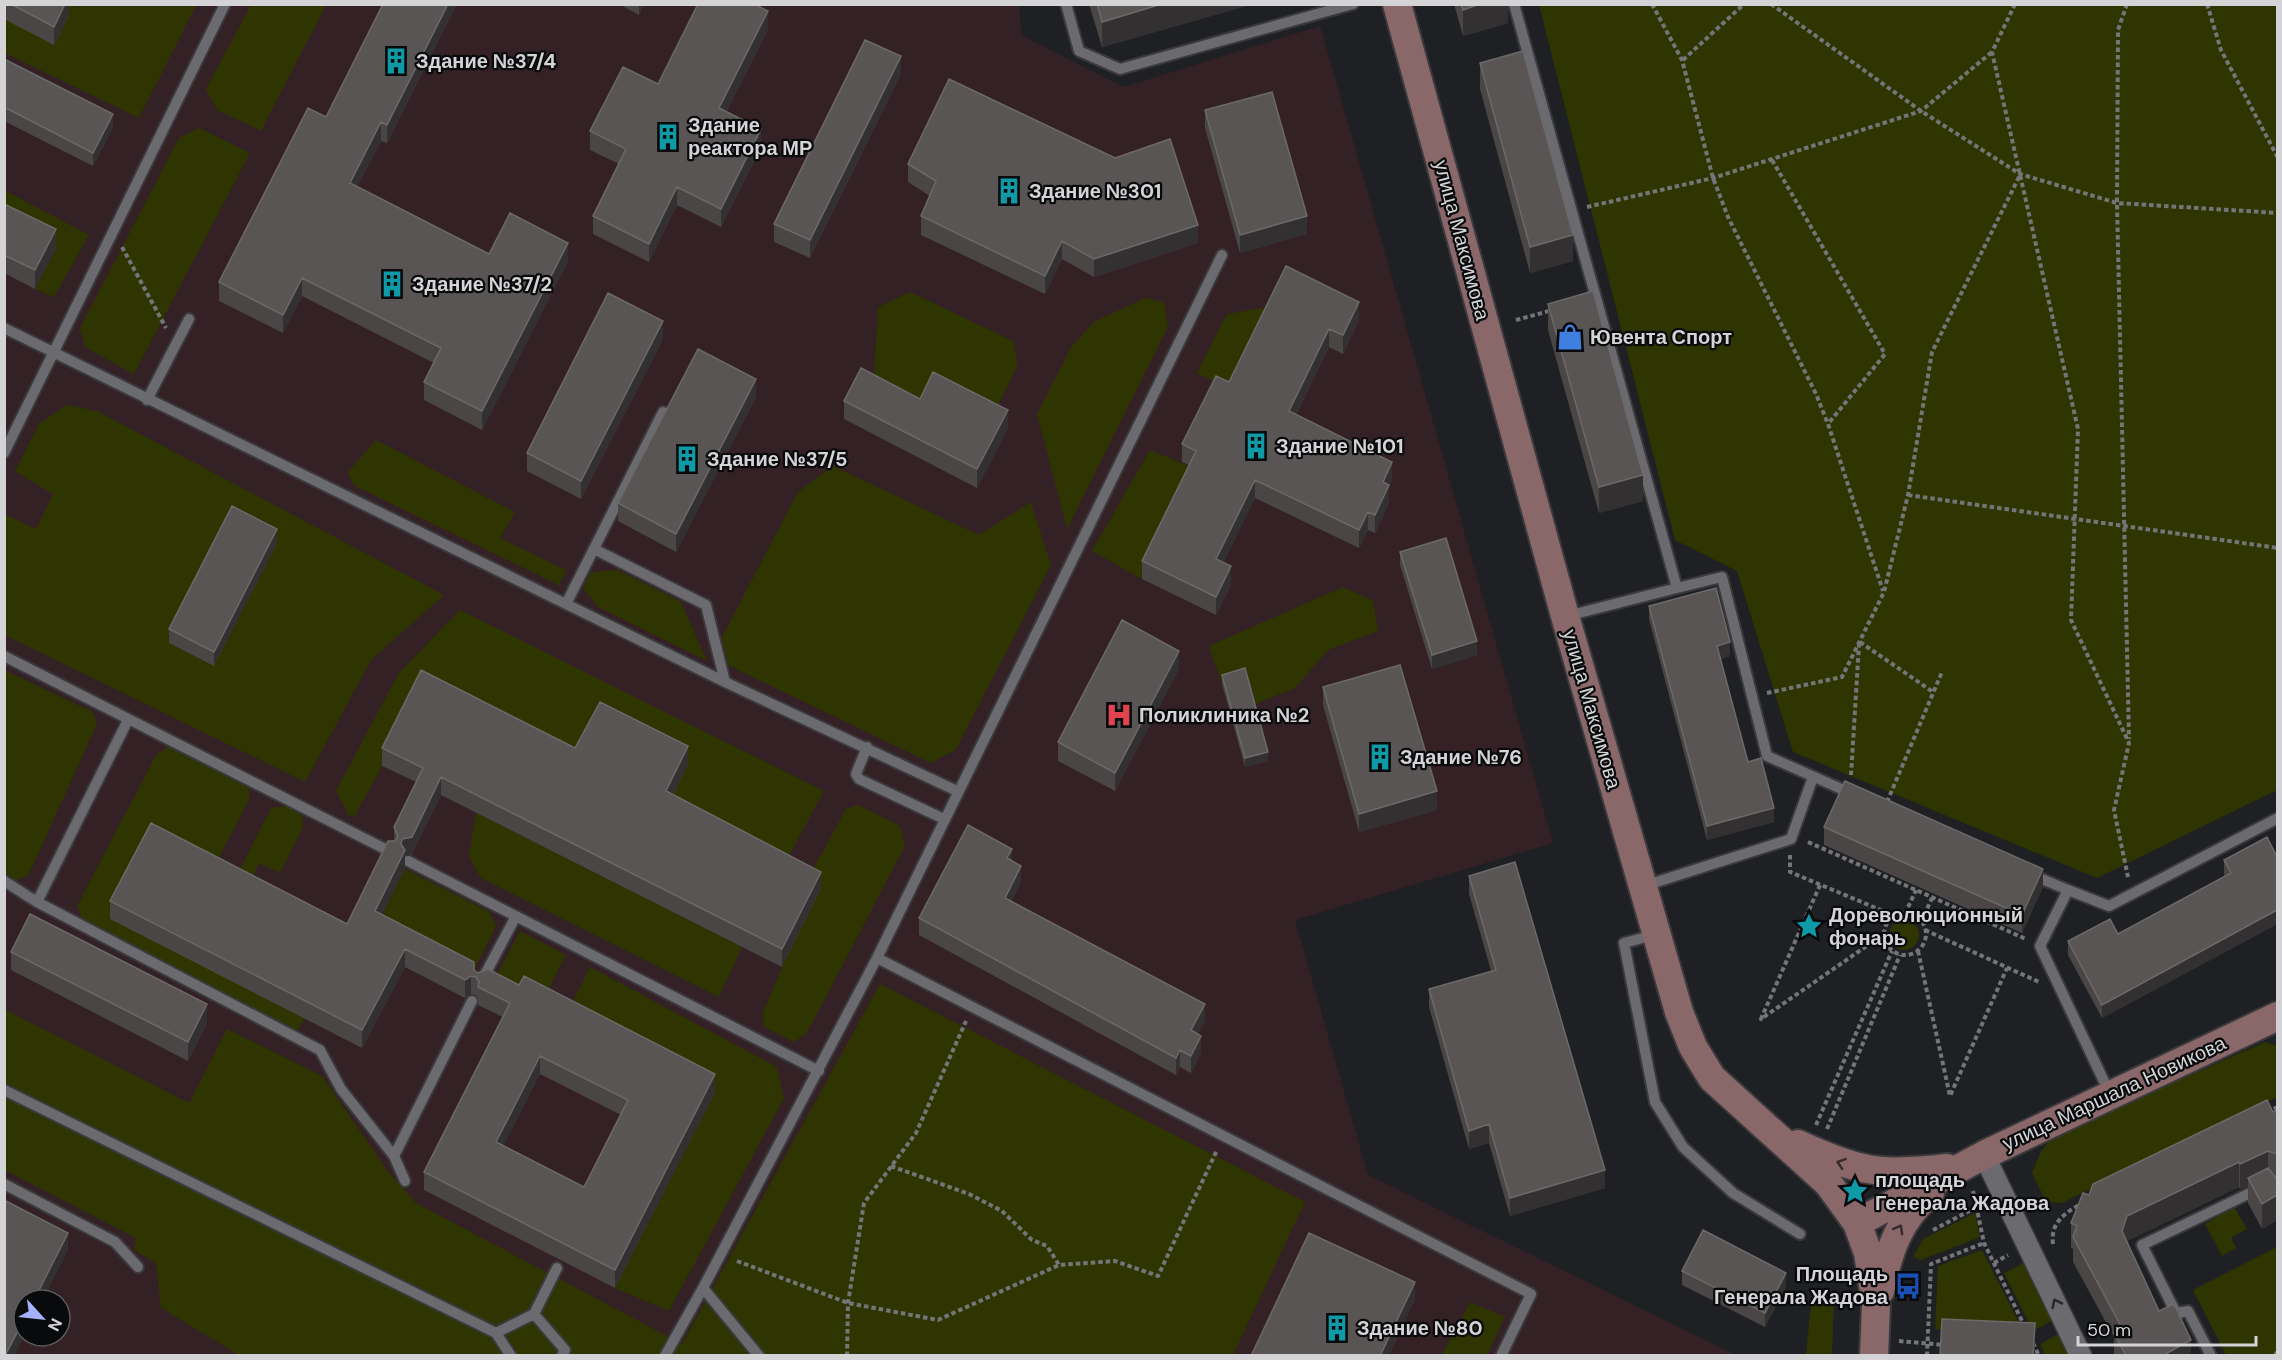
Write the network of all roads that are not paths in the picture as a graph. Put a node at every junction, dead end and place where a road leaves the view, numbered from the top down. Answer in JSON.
{"nodes":[{"id":1,"x":225,"y":4,"type":"edge"},
{"id":2,"x":1066,"y":4,"type":"edge"},
{"id":3,"x":1397,"y":4,"type":"edge"},
{"id":4,"x":1514,"y":4,"type":"edge"},
{"id":5,"x":1353,"y":5,"type":"edge"},
{"id":6,"x":1222,"y":255,"type":"dead end"},
{"id":7,"x":189,"y":319,"type":"dead end"},
{"id":8,"x":4,"y":328,"type":"edge"},
{"id":9,"x":52,"y":353,"type":"junction"},
{"id":10,"x":147,"y":400,"type":"junction"},
{"id":11,"x":663,"y":412,"type":"edge"},
{"id":12,"x":4,"y":453,"type":"edge"},
{"id":13,"x":594,"y":549,"type":"junction"},
{"id":14,"x":1677,"y":588,"type":"junction"},
{"id":15,"x":566,"y":604,"type":"junction"},
{"id":16,"x":1565,"y":616,"type":"junction"},
{"id":17,"x":4,"y":656,"type":"edge"},
{"id":18,"x":725,"y":682,"type":"junction"},
{"id":19,"x":128,"y":720,"type":"junction"},
{"id":20,"x":867,"y":747,"type":"junction"},
{"id":21,"x":1814,"y":777,"type":"junction"},
{"id":22,"x":957,"y":791,"type":"junction"},
{"id":23,"x":1885,"y":808,"type":"edge"},
{"id":24,"x":2277,"y":818,"type":"edge"},
{"id":25,"x":944,"y":819,"type":"junction"},
{"id":26,"x":391,"y":852,"type":"edge"},
{"id":27,"x":408,"y":861,"type":"edge"},
{"id":28,"x":2025,"y":871,"type":"edge"},
{"id":29,"x":4,"y":881,"type":"edge"},
{"id":30,"x":1644,"y":886,"type":"junction"},
{"id":31,"x":2068,"y":890,"type":"junction"},
{"id":32,"x":37,"y":902,"type":"junction"},
{"id":33,"x":516,"y":916,"type":"junction"},
{"id":34,"x":1657,"y":934,"type":"junction"},
{"id":35,"x":877,"y":958,"type":"junction"},
{"id":36,"x":481,"y":984,"type":"edge"},
{"id":37,"x":472,"y":1001,"type":"dead end"},
{"id":38,"x":2277,"y":1016,"type":"edge"},
{"id":39,"x":819,"y":1071,"type":"junction"},
{"id":40,"x":4,"y":1090,"type":"edge"},
{"id":41,"x":2110,"y":1094,"type":"junction"},
{"id":42,"x":1774,"y":1132,"type":"junction"},
{"id":43,"x":394,"y":1156,"type":"junction"},
{"id":44,"x":1972,"y":1161,"type":"junction"},
{"id":45,"x":405,"y":1181,"type":"dead end"},
{"id":46,"x":4,"y":1184,"type":"edge"},
{"id":47,"x":2277,"y":1197,"type":"edge"},
{"id":48,"x":1857,"y":1223,"type":"junction"},
{"id":49,"x":1800,"y":1234,"type":"dead end"},
{"id":50,"x":138,"y":1267,"type":"dead end"},
{"id":51,"x":557,"y":1268,"type":"dead end"},
{"id":52,"x":703,"y":1288,"type":"junction"},
{"id":53,"x":1876,"y":1305,"type":"junction"},
{"id":54,"x":534,"y":1314,"type":"junction"},
{"id":55,"x":496,"y":1333,"type":"junction"},
{"id":56,"x":564,"y":1353,"type":"edge"},
{"id":57,"x":511,"y":1356,"type":"edge"},
{"id":58,"x":576,"y":1356,"type":"edge"},
{"id":59,"x":665,"y":1356,"type":"edge"},
{"id":60,"x":759,"y":1356,"type":"edge"},
{"id":61,"x":1501,"y":1356,"type":"edge"},
{"id":62,"x":1874,"y":1356,"type":"edge"},
{"id":63,"x":2081,"y":1356,"type":"edge"},
{"id":64,"x":2211,"y":1356,"type":"edge"}],
"edges":[{"from":1,"to":9,"type":"lane"},
{"from":2,"to":5,"type":"lane"},
{"from":3,"to":16,"type":"street","name":"улица Максимова"},
{"from":4,"to":14,"type":"lane"},
{"from":6,"to":22,"type":"lane"},
{"from":7,"to":10,"type":"lane"},
{"from":8,"to":9,"type":"lane"},
{"from":9,"to":10,"type":"lane"},
{"from":9,"to":12,"type":"lane"},
{"from":10,"to":15,"type":"lane"},
{"from":11,"to":13,"type":"lane"},
{"from":13,"to":15,"type":"lane"},
{"from":13,"to":18,"type":"lane"},
{"from":14,"to":16,"type":"lane"},
{"from":14,"to":21,"type":"lane"},
{"from":15,"to":18,"type":"lane"},
{"from":16,"to":30,"type":"street","name":"улица Максимова"},
{"from":17,"to":19,"type":"lane"},
{"from":18,"to":20,"type":"lane"},
{"from":19,"to":26,"type":"lane"},
{"from":19,"to":32,"type":"lane"},
{"from":20,"to":22,"type":"lane"},
{"from":20,"to":25,"type":"lane"},
{"from":21,"to":23,"type":"lane"},
{"from":21,"to":30,"type":"lane"},
{"from":22,"to":25,"type":"lane"},
{"from":24,"to":31,"type":"lane"},
{"from":25,"to":35,"type":"lane"},
{"from":27,"to":33,"type":"lane"},
{"from":28,"to":31,"type":"lane"},
{"from":29,"to":32,"type":"lane"},
{"from":30,"to":34,"type":"street","name":"улица Максимова"},
{"from":31,"to":41,"type":"lane"},
{"from":32,"to":43,"type":"lane"},
{"from":33,"to":36,"type":"lane"},
{"from":33,"to":39,"type":"lane"},
{"from":34,"to":42,"type":"street","name":"улица Максимова"},
{"from":34,"to":49,"type":"lane"},
{"from":35,"to":39,"type":"lane"},
{"from":35,"to":61,"type":"lane"},
{"from":37,"to":43,"type":"lane"},
{"from":38,"to":41,"type":"street","name":"улица Маршала Новикова"},
{"from":39,"to":52,"type":"lane"},
{"from":40,"to":55,"type":"lane"},
{"from":41,"to":44,"type":"street","name":"улица Маршала Новикова"},
{"from":44,"to":42,"type":"street","one_way":true},
{"from":42,"to":48,"type":"street","name":"улица Максимова"},
{"from":43,"to":45,"type":"lane"},
{"from":44,"to":48,"type":"street","name":"улица Маршала Новикова"},
{"from":53,"to":44,"type":"street","one_way":true},
{"from":63,"to":44,"type":"street","one_way":true},
{"from":46,"to":50,"type":"lane"},
{"from":47,"to":64,"type":"lane"},
{"from":48,"to":53,"type":"street","name":"улица Максимова"},
{"from":51,"to":54,"type":"lane"},
{"from":52,"to":59,"type":"lane"},
{"from":52,"to":60,"type":"lane"},
{"from":53,"to":62,"type":"street","name":"улица Максимова"},
{"from":54,"to":55,"type":"lane"},
{"from":54,"to":56,"type":"lane"},
{"from":55,"to":57,"type":"lane"},
{"from":56,"to":58,"type":"lane"}]}
